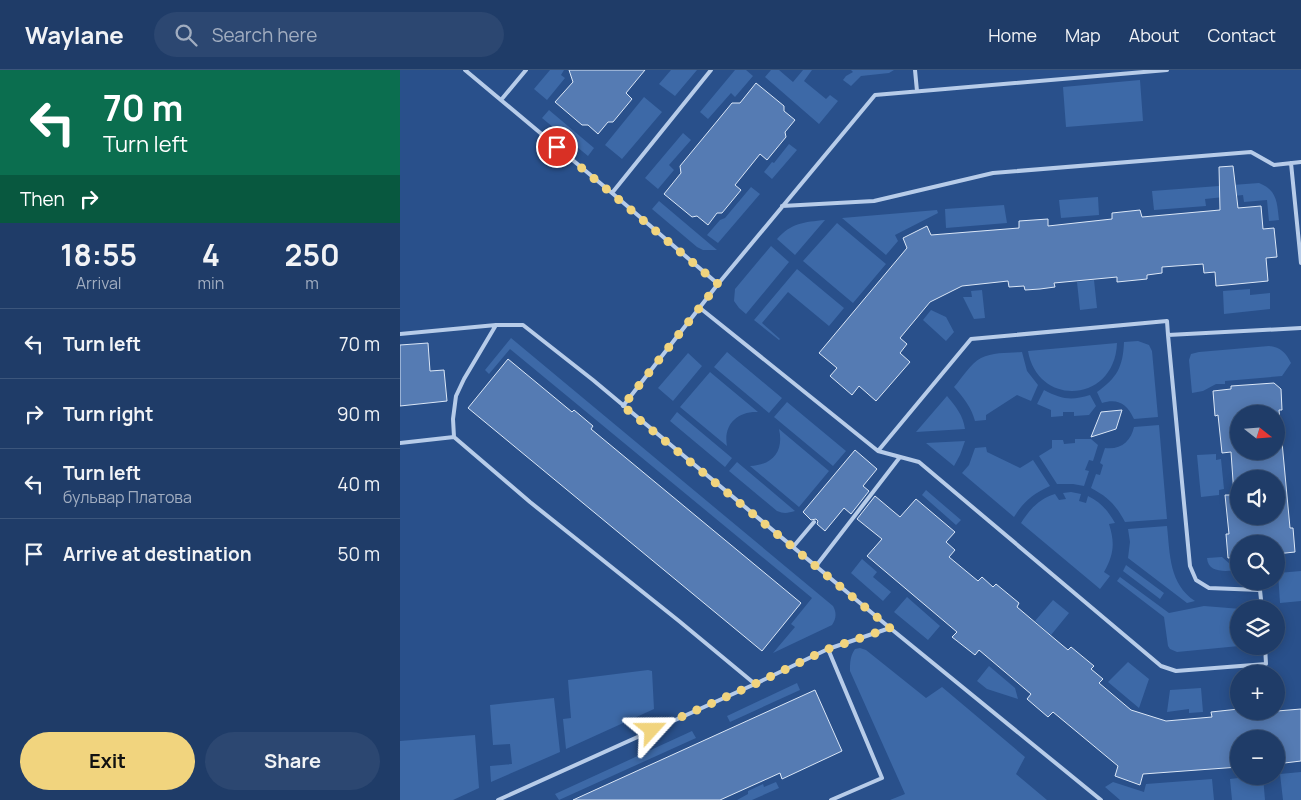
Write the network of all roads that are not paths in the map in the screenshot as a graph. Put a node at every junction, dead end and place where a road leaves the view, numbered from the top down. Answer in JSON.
{"nodes":[{"id":1,"x":465,"y":70,"type":"edge"},
{"id":2,"x":526,"y":70,"type":"edge"},
{"id":3,"x":711,"y":70,"type":"edge"},
{"id":4,"x":915,"y":70,"type":"edge"},
{"id":5,"x":1167,"y":70,"type":"edge"},
{"id":6,"x":917,"y":91,"type":"junction"},
{"id":7,"x":501,"y":100,"type":"junction"},
{"id":8,"x":1301,"y":162,"type":"edge"},
{"id":9,"x":1292,"y":163,"type":"junction"},
{"id":10,"x":612,"y":193,"type":"junction"},
{"id":11,"x":782,"y":206,"type":"junction"},
{"id":12,"x":1301,"y":263,"type":"edge"},
{"id":13,"x":718,"y":284,"type":"junction"},
{"id":14,"x":700,"y":308,"type":"junction"},
{"id":15,"x":496,"y":325,"type":"junction"},
{"id":16,"x":1301,"y":328,"type":"edge"},
{"id":17,"x":400,"y":334,"type":"edge"},
{"id":18,"x":1168,"y":336,"type":"junction"},
{"id":19,"x":623,"y":406,"type":"junction"},
{"id":20,"x":454,"y":437,"type":"junction"},
{"id":21,"x":400,"y":443,"type":"edge"},
{"id":22,"x":878,"y":450,"type":"junction"},
{"id":23,"x":900,"y":457,"type":"junction"},
{"id":24,"x":814,"y":522,"type":"dead end"},
{"id":25,"x":793,"y":547,"type":"junction"},
{"id":26,"x":816,"y":566,"type":"junction"},
{"id":27,"x":1261,"y":600,"type":"edge"},
{"id":28,"x":890,"y":628,"type":"junction"},
{"id":29,"x":828,"y":649,"type":"junction"},
{"id":30,"x":1266,"y":655,"type":"edge"},
{"id":31,"x":755,"y":684,"type":"junction"},
{"id":32,"x":498,"y":800,"type":"edge"},
{"id":33,"x":831,"y":800,"type":"edge"},
{"id":34,"x":1101,"y":800,"type":"edge"}],
"edges":[{"from":1,"to":7,"type":"lane"},
{"from":2,"to":7,"type":"lane"},
{"from":3,"to":10,"type":"lane"},
{"from":4,"to":6,"type":"lane"},
{"from":5,"to":6,"type":"lane"},
{"from":6,"to":11,"type":"lane"},
{"from":7,"to":10,"type":"lane"},
{"from":8,"to":9,"type":"lane"},
{"from":9,"to":11,"type":"lane"},
{"from":9,"to":12,"type":"lane"},
{"from":10,"to":13,"type":"lane"},
{"from":11,"to":13,"type":"lane"},
{"from":13,"to":14,"type":"lane"},
{"from":14,"to":19,"type":"lane"},
{"from":14,"to":22,"type":"lane"},
{"from":15,"to":17,"type":"lane"},
{"from":15,"to":19,"type":"lane"},
{"from":15,"to":20,"type":"lane"},
{"from":16,"to":18,"type":"lane"},
{"from":18,"to":22,"type":"lane"},
{"from":18,"to":27,"type":"lane"},
{"from":19,"to":25,"type":"lane"},
{"from":20,"to":21,"type":"lane"},
{"from":20,"to":31,"type":"lane"},
{"from":22,"to":23,"type":"lane"},
{"from":23,"to":26,"type":"lane"},
{"from":23,"to":30,"type":"lane"},
{"from":24,"to":25,"type":"lane"},
{"from":25,"to":26,"type":"lane"},
{"from":26,"to":28,"type":"lane"},
{"from":28,"to":29,"type":"lane"},
{"from":28,"to":34,"type":"lane"},
{"from":29,"to":31,"type":"lane"},
{"from":29,"to":33,"type":"lane"},
{"from":31,"to":32,"type":"lane"}]}
